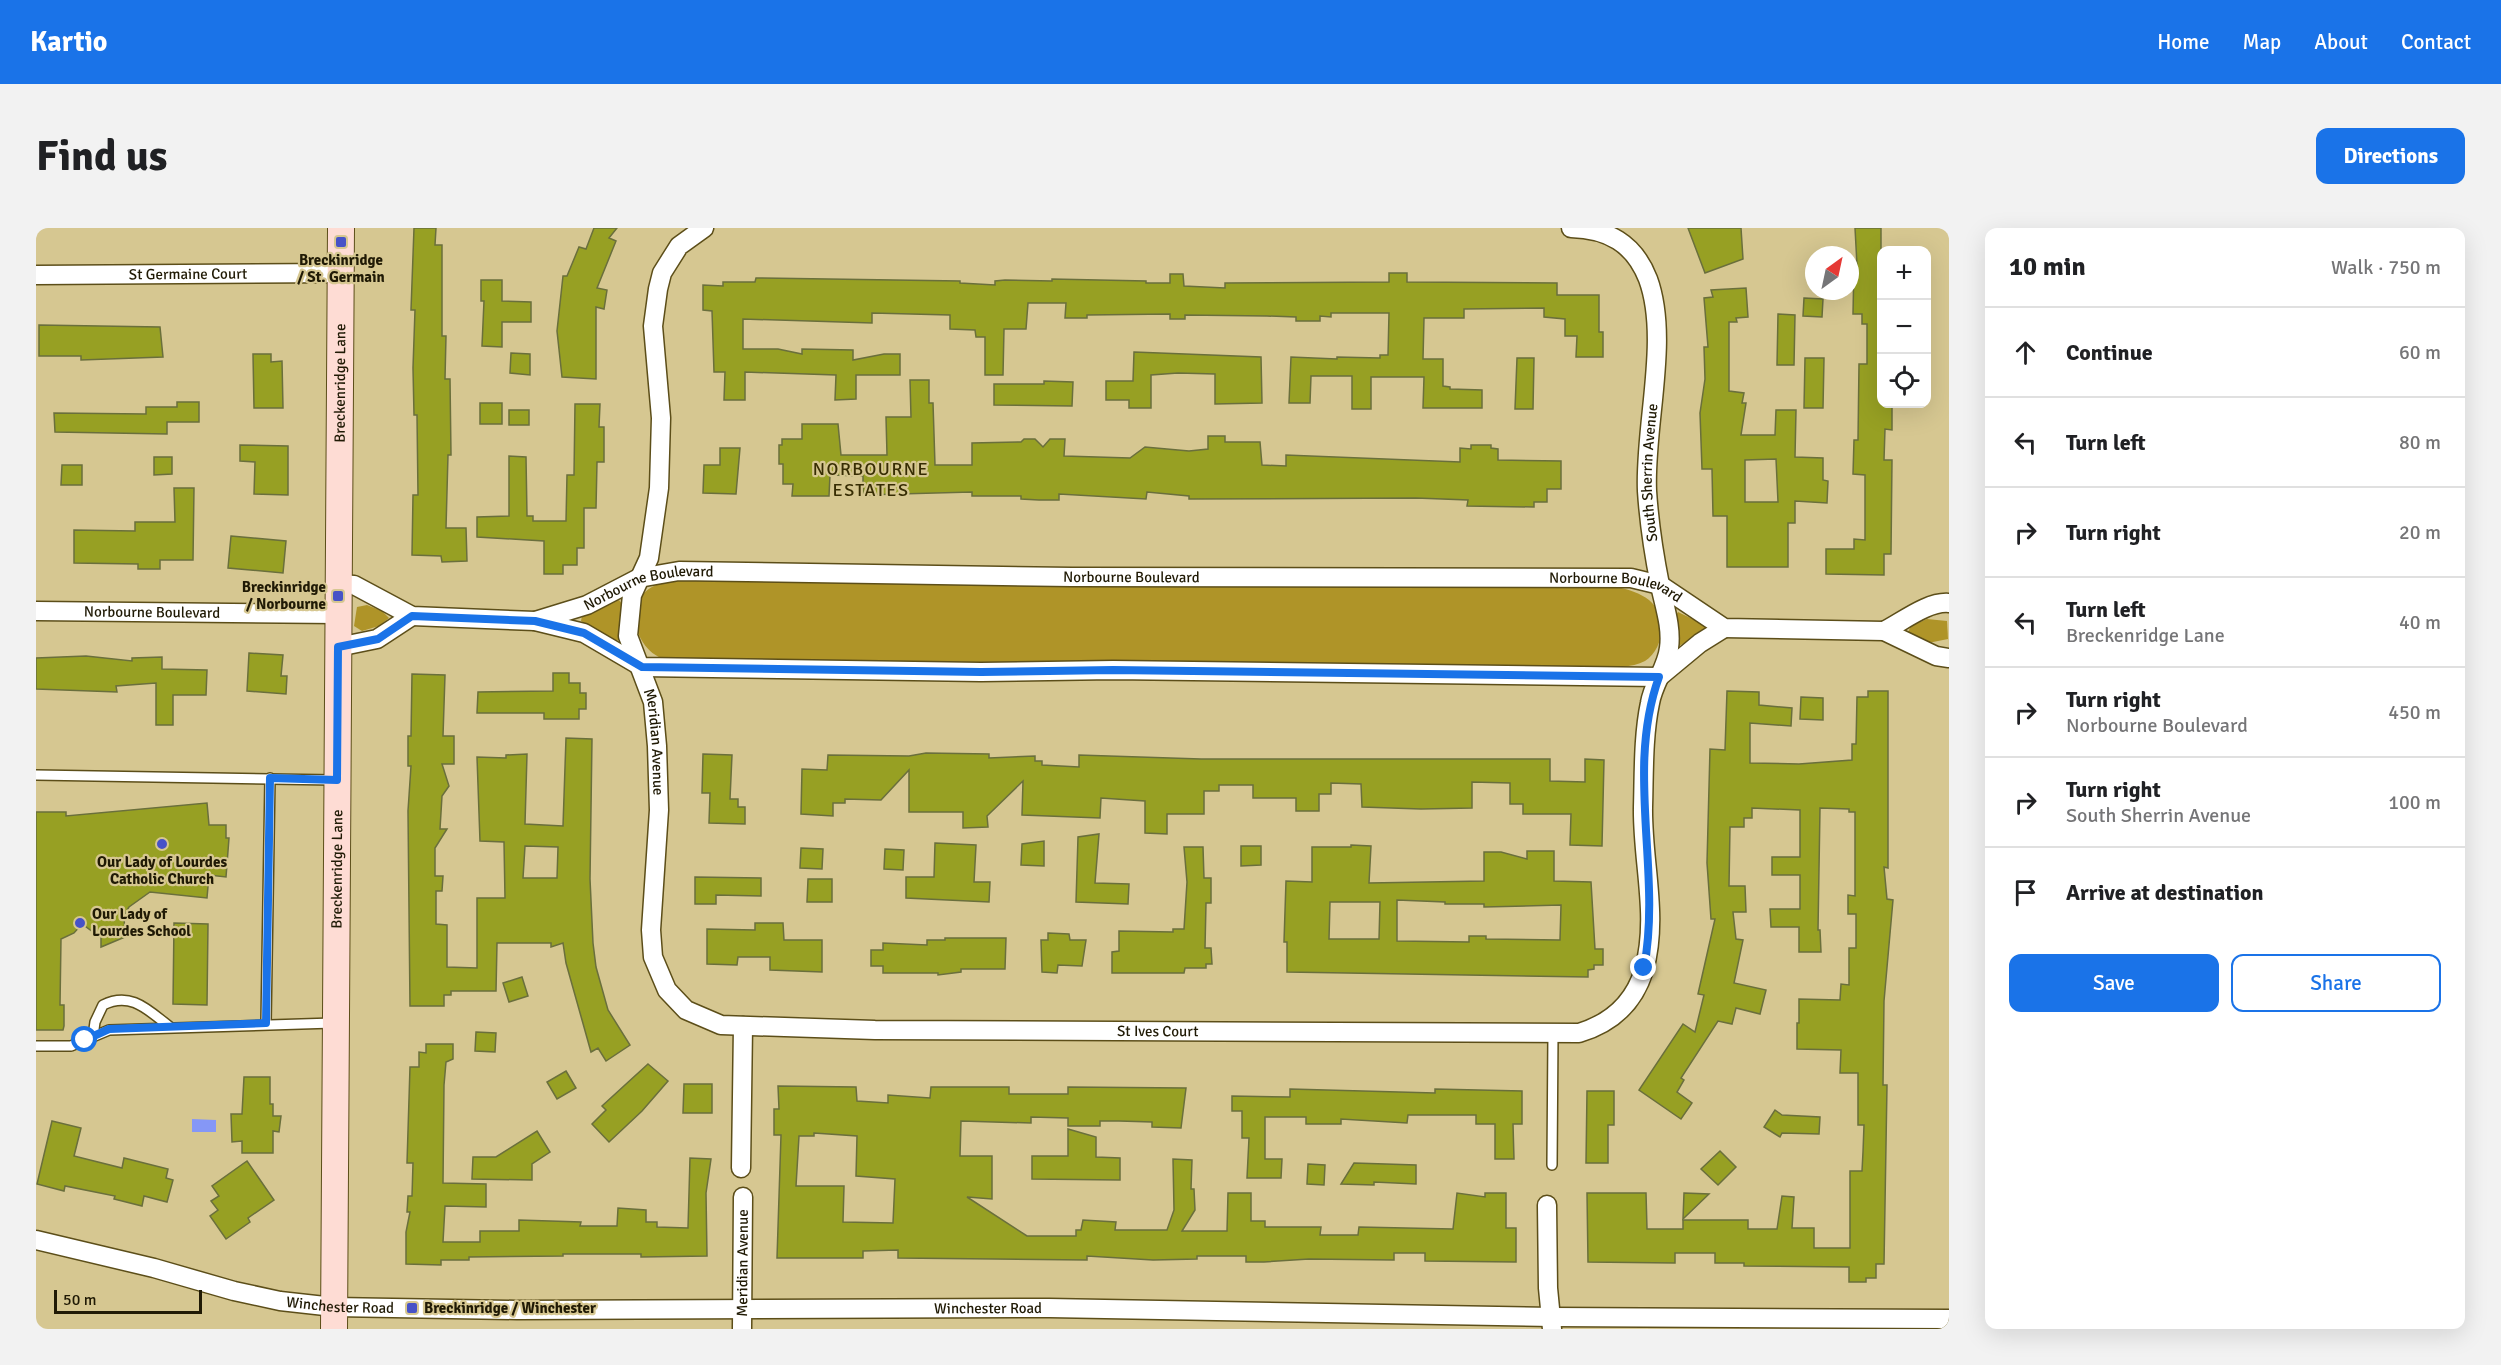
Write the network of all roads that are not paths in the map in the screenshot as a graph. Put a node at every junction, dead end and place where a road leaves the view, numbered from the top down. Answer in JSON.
{"nodes":[{"id":1,"x":341,"y":228,"type":"edge"},
{"id":2,"x":704,"y":228,"type":"edge"},
{"id":3,"x":1571,"y":228,"type":"edge"},
{"id":4,"x":340,"y":273,"type":"junction"},
{"id":5,"x":36,"y":275,"type":"edge"},
{"id":6,"x":639,"y":578,"type":"junction"},
{"id":7,"x":338,"y":584,"type":"junction"},
{"id":8,"x":1660,"y":585,"type":"junction"},
{"id":9,"x":1949,"y":603,"type":"edge"},
{"id":10,"x":36,"y":611,"type":"edge"},
{"id":11,"x":338,"y":614,"type":"junction"},
{"id":12,"x":412,"y":616,"type":"junction"},
{"id":13,"x":535,"y":621,"type":"junction"},
{"id":14,"x":1724,"y":628,"type":"junction"},
{"id":15,"x":1884,"y":631,"type":"junction"},
{"id":16,"x":338,"y":647,"type":"junction"},
{"id":17,"x":1949,"y":658,"type":"edge"},
{"id":18,"x":642,"y":667,"type":"junction"},
{"id":19,"x":1659,"y":677,"type":"junction"},
{"id":20,"x":36,"y":775,"type":"edge"},
{"id":21,"x":270,"y":778,"type":"junction"},
{"id":22,"x":337,"y":780,"type":"junction"},
{"id":23,"x":1624,"y":1007,"type":"joint"},
{"id":24,"x":686,"y":1010,"type":"joint"},
{"id":25,"x":266,"y":1023,"type":"junction"},
{"id":26,"x":336,"y":1023,"type":"junction"},
{"id":27,"x":743,"y":1026,"type":"junction"},
{"id":28,"x":170,"y":1027,"type":"junction"},
{"id":29,"x":1553,"y":1033,"type":"junction"},
{"id":30,"x":93,"y":1036,"type":"junction"},
{"id":31,"x":36,"y":1046,"type":"edge"},
{"id":32,"x":1552,"y":1165,"type":"dead end"},
{"id":33,"x":741,"y":1168,"type":"dead end"},
{"id":34,"x":743,"y":1197,"type":"dead end"},
{"id":35,"x":1547,"y":1205,"type":"dead end"},
{"id":36,"x":36,"y":1240,"type":"edge"},
{"id":37,"x":742,"y":1310,"type":"junction"},
{"id":38,"x":334,"y":1318,"type":"edge"},
{"id":39,"x":1949,"y":1319,"type":"edge"},
{"id":40,"x":1552,"y":1323,"type":"edge"},
{"id":41,"x":742,"y":1329,"type":"edge"}],
"edges":[{"from":1,"to":4,"type":"main road","name":"Breckenridge Lane"},
{"from":2,"to":6,"type":"street","name":"Meridian Avenue"},
{"from":3,"to":8,"type":"street","name":"South Sherrin Avenue"},
{"from":4,"to":5,"type":"street","name":"St Germaine Court"},
{"from":4,"to":7,"type":"main road","name":"Breckenridge Lane"},
{"from":6,"to":8,"type":"street","name":"Norbourne Boulevard"},
{"from":6,"to":13,"type":"street","name":"Norbourne Boulevard"},
{"from":6,"to":18,"type":"street","name":"Meridian Avenue"},
{"from":7,"to":11,"type":"main road","name":"Breckenridge Lane"},
{"from":7,"to":12,"type":"street","name":"Norbourne Boulevard"},
{"from":8,"to":14,"type":"street","name":"Norbourne Boulevard"},
{"from":8,"to":19,"type":"street","name":"South Sherrin Avenue"},
{"from":9,"to":15,"type":"street"},
{"from":10,"to":11,"type":"street","name":"Norbourne Boulevard"},
{"from":11,"to":16,"type":"main road","name":"Breckenridge Lane"},
{"from":12,"to":13,"type":"street","name":"Norbourne Boulevard"},
{"from":12,"to":16,"type":"street"},
{"from":13,"to":18,"type":"street","name":"Norbourne Boulevard"},
{"from":14,"to":15,"type":"street"},
{"from":14,"to":19,"type":"street"},
{"from":15,"to":17,"type":"street"},
{"from":16,"to":22,"type":"main road","name":"Breckenridge Lane"},
{"from":18,"to":19,"type":"street","name":"Norbourne Boulevard"},
{"from":18,"to":24,"type":"street","name":"Meridian Avenue"},
{"from":19,"to":23,"type":"street","name":"South Sherrin Avenue"},
{"from":20,"to":21,"type":"lane"},
{"from":21,"to":22,"type":"lane"},
{"from":21,"to":25,"type":"lane"},
{"from":22,"to":26,"type":"main road","name":"Breckenridge Lane"},
{"from":23,"to":29,"type":"street","name":"St Ives Court"},
{"from":24,"to":27,"type":"street","name":"St Ives Court"},
{"from":25,"to":26,"type":"lane"},
{"from":25,"to":28,"type":"lane"},
{"from":26,"to":38,"type":"main road","name":"Breckenridge Lane"},
{"from":27,"to":29,"type":"street","name":"St Ives Court"},
{"from":27,"to":33,"type":"street"},
{"from":28,"to":30,"type":"lane"},
{"from":28,"to":30,"type":"lane"},
{"from":29,"to":32,"type":"lane"},
{"from":30,"to":31,"type":"lane"},
{"from":34,"to":37,"type":"street","name":"Meridian Avenue"},
{"from":35,"to":40,"type":"street"},
{"from":36,"to":38,"type":"street","name":"Winchester Road"},
{"from":37,"to":38,"type":"street","name":"Winchester Road"},
{"from":37,"to":40,"type":"street","name":"Winchester Road"},
{"from":37,"to":41,"type":"street","name":"Meridian Avenue"},
{"from":39,"to":40,"type":"street","name":"Winchester Road"}]}
